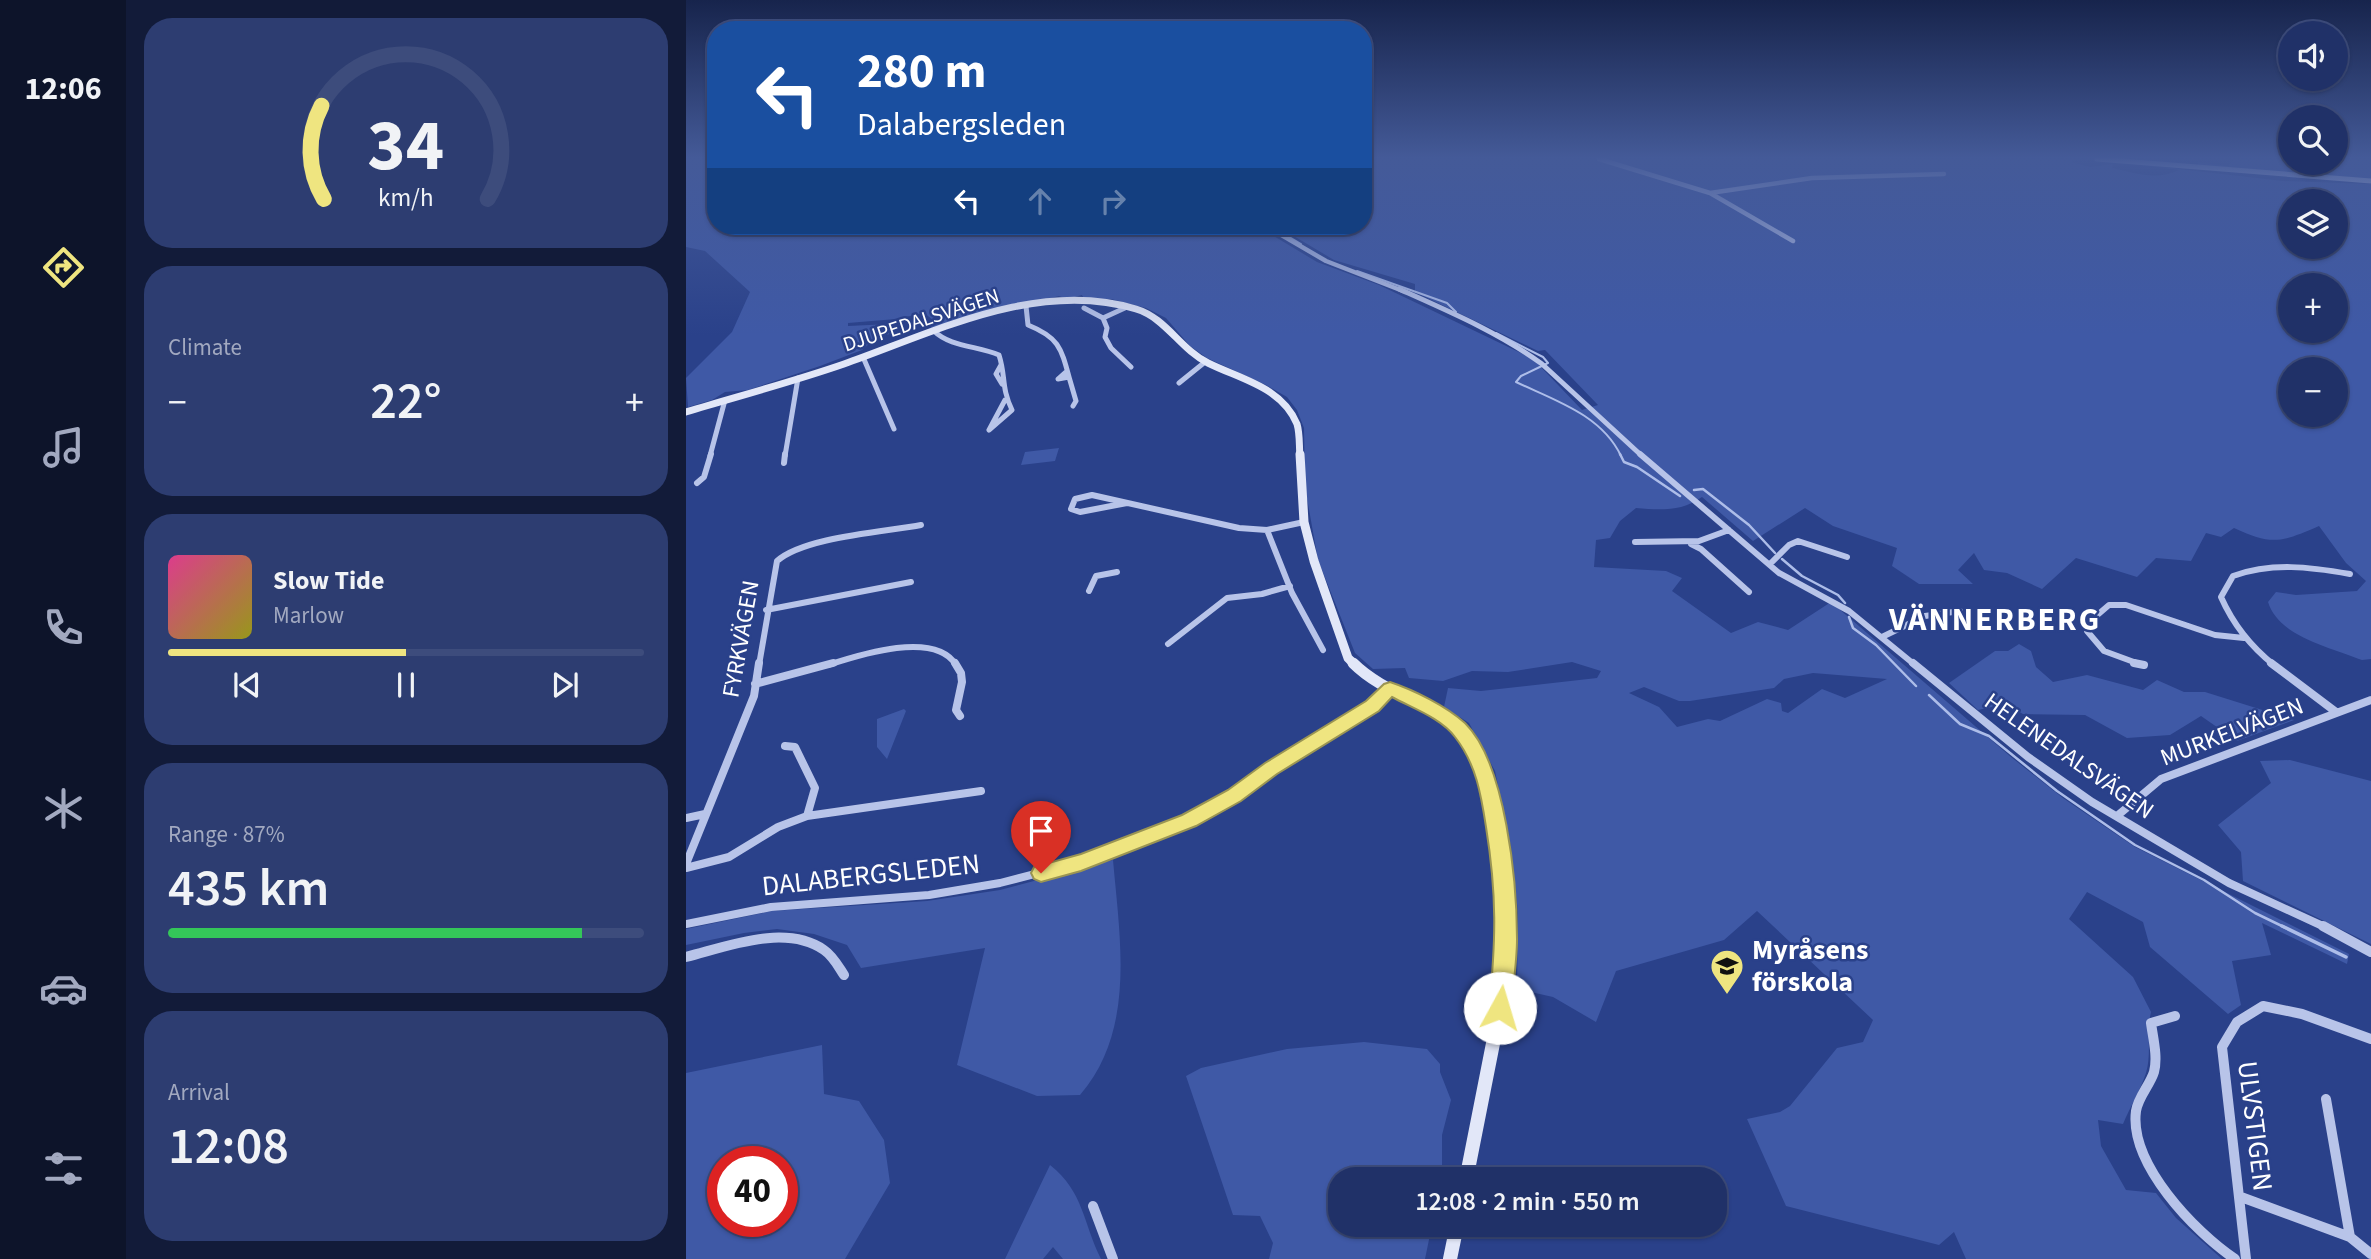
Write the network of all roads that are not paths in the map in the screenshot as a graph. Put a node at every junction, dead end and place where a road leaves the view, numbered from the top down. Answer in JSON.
{"nodes":[{"id":1,"x":1752,"y":218,"type":"edge"},
{"id":2,"x":1281,"y":235,"type":"edge"},
{"id":3,"x":1793,"y":242,"type":"dead end"},
{"id":4,"x":1128,"y":306,"type":"junction"},
{"id":5,"x":1084,"y":308,"type":"dead end"},
{"id":6,"x":1026,"y":311,"type":"junction"},
{"id":7,"x":1103,"y":318,"type":"junction"},
{"id":8,"x":936,"y":333,"type":"junction"},
{"id":9,"x":863,"y":357,"type":"junction"},
{"id":10,"x":1205,"y":362,"type":"junction"},
{"id":11,"x":1131,"y":367,"type":"dead end"},
{"id":12,"x":798,"y":378,"type":"junction"},
{"id":13,"x":1179,"y":383,"type":"dead end"},
{"id":14,"x":725,"y":400,"type":"junction"},
{"id":15,"x":1005,"y":400,"type":"junction"},
{"id":16,"x":1073,"y":406,"type":"dead end"},
{"id":17,"x":686,"y":412,"type":"edge"},
{"id":18,"x":1011,"y":412,"type":"junction"},
{"id":19,"x":1000,"y":413,"type":"junction"},
{"id":20,"x":894,"y":429,"type":"dead end"},
{"id":21,"x":784,"y":463,"type":"dead end"},
{"id":22,"x":697,"y":483,"type":"dead end"},
{"id":23,"x":1127,"y":503,"type":"junction"},
{"id":24,"x":1304,"y":522,"type":"junction"},
{"id":25,"x":921,"y":525,"type":"dead end"},
{"id":26,"x":1267,"y":530,"type":"junction"},
{"id":27,"x":1728,"y":530,"type":"junction"},
{"id":28,"x":1635,"y":542,"type":"dead end"},
{"id":29,"x":1690,"y":544,"type":"junction"},
{"id":30,"x":1847,"y":557,"type":"dead end"},
{"id":31,"x":1770,"y":564,"type":"junction"},
{"id":32,"x":1117,"y":572,"type":"dead end"},
{"id":33,"x":2350,"y":573,"type":"dead end"},
{"id":34,"x":911,"y":582,"type":"dead end"},
{"id":35,"x":1290,"y":586,"type":"junction"},
{"id":36,"x":1089,"y":591,"type":"dead end"},
{"id":37,"x":1749,"y":592,"type":"dead end"},
{"id":38,"x":766,"y":610,"type":"junction"},
{"id":39,"x":1960,"y":611,"type":"dead end"},
{"id":40,"x":1882,"y":637,"type":"junction"},
{"id":41,"x":2244,"y":638,"type":"junction"},
{"id":42,"x":1168,"y":644,"type":"dead end"},
{"id":43,"x":1323,"y":650,"type":"dead end"},
{"id":44,"x":2144,"y":665,"type":"dead end"},
{"id":45,"x":755,"y":684,"type":"junction"},
{"id":46,"x":1390,"y":688,"type":"junction"},
{"id":47,"x":2371,"y":700,"type":"edge"},
{"id":48,"x":2336,"y":712,"type":"junction"},
{"id":49,"x":960,"y":716,"type":"dead end"},
{"id":50,"x":785,"y":746,"type":"dead end"},
{"id":51,"x":981,"y":790,"type":"dead end"},
{"id":52,"x":705,"y":814,"type":"junction"},
{"id":53,"x":807,"y":817,"type":"junction"},
{"id":54,"x":2117,"y":817,"type":"junction"},
{"id":55,"x":686,"y":818,"type":"edge"},
{"id":56,"x":686,"y":866,"type":"edge"},
{"id":57,"x":686,"y":924,"type":"edge"},
{"id":58,"x":2371,"y":952,"type":"edge"},
{"id":59,"x":686,"y":957,"type":"edge"},
{"id":60,"x":844,"y":975,"type":"dead end"},
{"id":61,"x":2175,"y":1016,"type":"dead end"},
{"id":62,"x":2371,"y":1039,"type":"edge"},
{"id":63,"x":2326,"y":1099,"type":"dead end"},
{"id":64,"x":1469,"y":1167,"type":"edge"},
{"id":65,"x":2241,"y":1197,"type":"junction"},
{"id":66,"x":1093,"y":1206,"type":"dead end"},
{"id":67,"x":1455,"y":1237,"type":"edge"},
{"id":68,"x":2350,"y":1237,"type":"junction"},
{"id":69,"x":2371,"y":1254,"type":"edge"},
{"id":70,"x":1113,"y":1259,"type":"edge"},
{"id":71,"x":1450,"y":1259,"type":"edge"},
{"id":72,"x":2235,"y":1259,"type":"edge"},
{"id":73,"x":2246,"y":1259,"type":"edge"}],
"edges":[{"from":1,"to":3,"type":"street"},
{"from":2,"to":27,"type":"street","name":"HELENEDALSVÄGEN"},
{"from":4,"to":6,"type":"street","name":"DJUPEDALSVÄGEN"},
{"from":4,"to":7,"type":"street"},
{"from":4,"to":10,"type":"street","name":"DJUPEDALSVÄGEN"},
{"from":5,"to":7,"type":"street"},
{"from":6,"to":8,"type":"street","name":"DJUPEDALSVÄGEN"},
{"from":6,"to":16,"type":"street"},
{"from":7,"to":11,"type":"street"},
{"from":8,"to":9,"type":"street","name":"DJUPEDALSVÄGEN"},
{"from":8,"to":15,"type":"street"},
{"from":9,"to":12,"type":"street","name":"DJUPEDALSVÄGEN"},
{"from":9,"to":20,"type":"street"},
{"from":10,"to":13,"type":"street"},
{"from":10,"to":24,"type":"street","name":"DJUPEDALSVÄGEN"},
{"from":12,"to":14,"type":"street","name":"DJUPEDALSVÄGEN"},
{"from":12,"to":21,"type":"street"},
{"from":14,"to":17,"type":"street","name":"DJUPEDALSVÄGEN"},
{"from":14,"to":22,"type":"street"},
{"from":15,"to":18,"type":"street"},
{"from":15,"to":19,"type":"street"},
{"from":18,"to":19,"type":"street"},
{"from":18,"to":19,"type":"street"},
{"from":23,"to":23,"type":"street"},
{"from":23,"to":26,"type":"street"},
{"from":24,"to":26,"type":"street"},
{"from":24,"to":46,"type":"street","name":"DJUPEDALSVÄGEN"},
{"from":25,"to":38,"type":"street","name":"FYRKVÄGEN"},
{"from":26,"to":35,"type":"street"},
{"from":27,"to":29,"type":"street"},
{"from":27,"to":31,"type":"street","name":"HELENEDALSVÄGEN"},
{"from":28,"to":29,"type":"street"},
{"from":29,"to":37,"type":"street"},
{"from":30,"to":31,"type":"street"},
{"from":31,"to":40,"type":"street","name":"HELENEDALSVÄGEN"},
{"from":32,"to":36,"type":"street"},
{"from":33,"to":41,"type":"street"},
{"from":34,"to":38,"type":"street"},
{"from":35,"to":42,"type":"street"},
{"from":35,"to":43,"type":"street"},
{"from":38,"to":45,"type":"street","name":"FYRKVÄGEN"},
{"from":39,"to":40,"type":"street"},
{"from":40,"to":54,"type":"street","name":"HELENEDALSVÄGEN"},
{"from":41,"to":44,"type":"street"},
{"from":41,"to":48,"type":"street"},
{"from":45,"to":49,"type":"street"},
{"from":45,"to":52,"type":"street","name":"FYRKVÄGEN"},
{"from":46,"to":57,"type":"street","name":"DALABERGSLEDEN"},
{"from":46,"to":64,"type":"street","name":"DJUPEDALSVÄGEN"},
{"from":47,"to":48,"type":"street","name":"MURKELVÄGEN"},
{"from":48,"to":54,"type":"street","name":"MURKELVÄGEN"},
{"from":50,"to":53,"type":"street"},
{"from":51,"to":53,"type":"street"},
{"from":52,"to":55,"type":"street"},
{"from":52,"to":56,"type":"street","name":"FYRKVÄGEN"},
{"from":53,"to":56,"type":"street"},
{"from":54,"to":58,"type":"street","name":"HELENEDALSVÄGEN"},
{"from":59,"to":60,"type":"street"},
{"from":61,"to":72,"type":"street"},
{"from":62,"to":65,"type":"street","name":"ULVSTIGEN"},
{"from":63,"to":68,"type":"street"},
{"from":65,"to":68,"type":"street"},
{"from":65,"to":73,"type":"street","name":"ULVSTIGEN"},
{"from":66,"to":70,"type":"street"},
{"from":67,"to":71,"type":"street"},
{"from":68,"to":69,"type":"street"}]}
